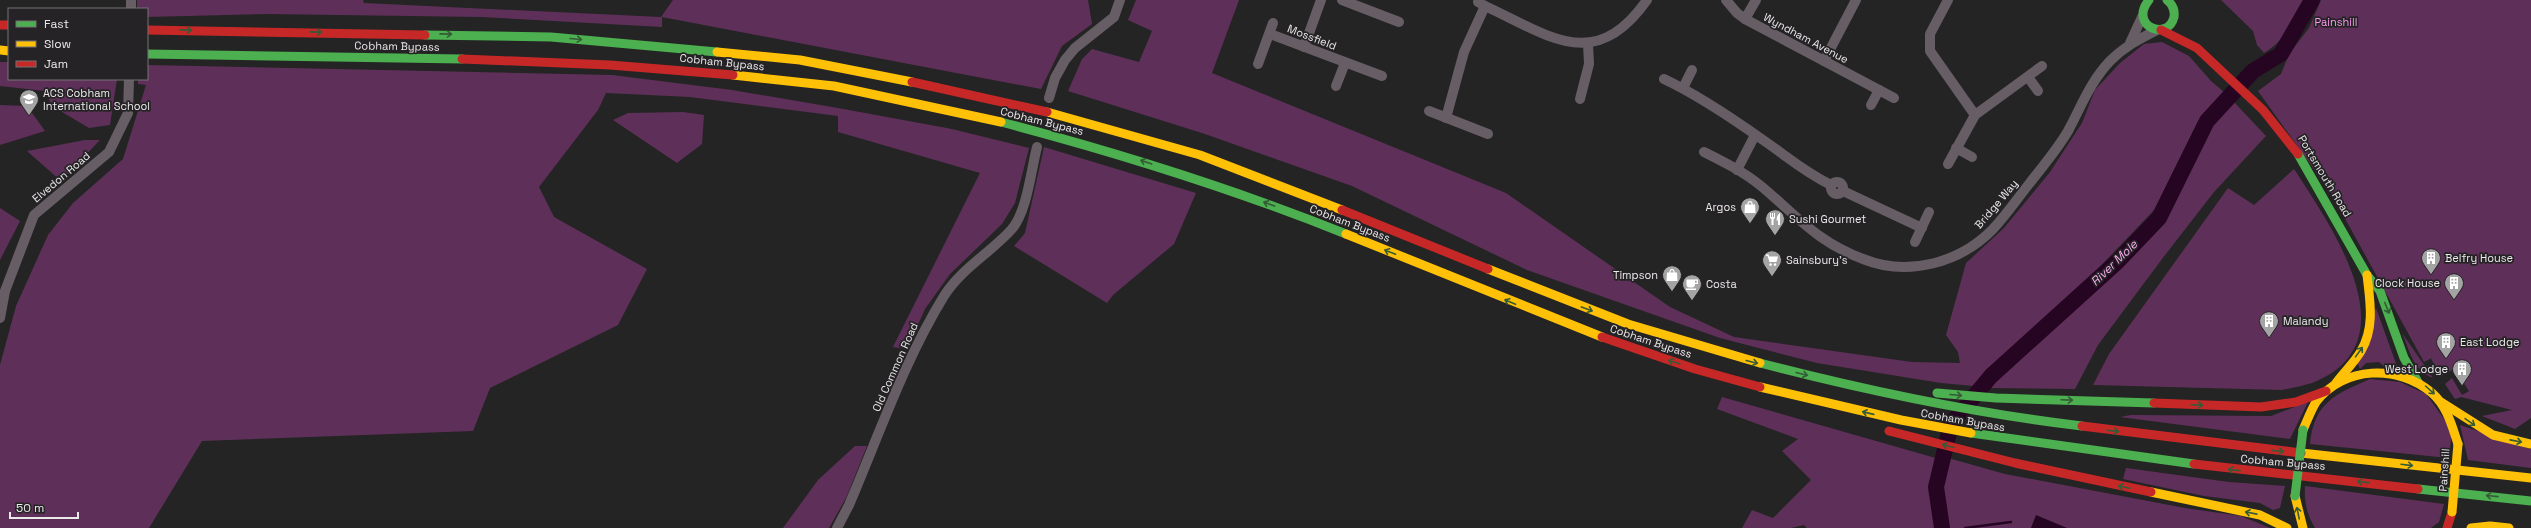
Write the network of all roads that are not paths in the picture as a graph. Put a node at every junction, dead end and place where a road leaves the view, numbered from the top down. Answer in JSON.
{"nodes":[{"id":1,"x":1120,"y":0,"type":"edge"},
{"id":2,"x":1321,"y":0,"type":"edge"},
{"id":3,"x":1342,"y":0,"type":"edge"},
{"id":4,"x":1647,"y":0,"type":"edge"},
{"id":5,"x":1726,"y":0,"type":"edge"},
{"id":6,"x":1756,"y":0,"type":"edge"},
{"id":7,"x":1856,"y":0,"type":"edge"},
{"id":8,"x":1948,"y":0,"type":"edge"},
{"id":9,"x":2149,"y":0,"type":"edge"},
{"id":10,"x":2167,"y":0,"type":"edge"},
{"id":11,"x":1479,"y":2,"type":"edge"},
{"id":12,"x":2140,"y":12,"type":"junction"},
{"id":13,"x":1745,"y":19,"type":"junction"},
{"id":14,"x":1399,"y":22,"type":"dead end"},
{"id":15,"x":1273,"y":23,"type":"dead end"},
{"id":16,"x":148,"y":30,"type":"edge"},
{"id":17,"x":2159,"y":30,"type":"junction"},
{"id":18,"x":2187,"y":32,"type":"dead end"},
{"id":19,"x":1270,"y":34,"type":"junction"},
{"id":20,"x":2130,"y":43,"type":"junction"},
{"id":21,"x":1588,"y":44,"type":"junction"},
{"id":22,"x":1304,"y":47,"type":"junction"},
{"id":23,"x":2197,"y":48,"type":"junction"},
{"id":24,"x":148,"y":54,"type":"edge"},
{"id":25,"x":1824,"y":61,"type":"junction"},
{"id":26,"x":1345,"y":62,"type":"junction"},
{"id":27,"x":1258,"y":64,"type":"dead end"},
{"id":28,"x":2042,"y":66,"type":"dead end"},
{"id":29,"x":1692,"y":70,"type":"dead end"},
{"id":30,"x":1382,"y":76,"type":"dead end"},
{"id":31,"x":2028,"y":77,"type":"junction"},
{"id":32,"x":1664,"y":78,"type":"dead end"},
{"id":33,"x":129,"y":83,"type":"edge"},
{"id":34,"x":1336,"y":86,"type":"dead end"},
{"id":35,"x":1684,"y":88,"type":"junction"},
{"id":36,"x":1879,"y":90,"type":"junction"},
{"id":37,"x":2038,"y":91,"type":"dead end"},
{"id":38,"x":1049,"y":98,"type":"dead end"},
{"id":39,"x":1894,"y":98,"type":"dead end"},
{"id":40,"x":1580,"y":99,"type":"dead end"},
{"id":41,"x":1871,"y":106,"type":"dead end"},
{"id":42,"x":1429,"y":111,"type":"dead end"},
{"id":43,"x":1975,"y":115,"type":"junction"},
{"id":44,"x":1446,"y":118,"type":"junction"},
{"id":45,"x":1488,"y":134,"type":"dead end"},
{"id":46,"x":1755,"y":134,"type":"junction"},
{"id":47,"x":1037,"y":147,"type":"dead end"},
{"id":48,"x":1956,"y":148,"type":"junction"},
{"id":49,"x":1704,"y":152,"type":"dead end"},
{"id":50,"x":1972,"y":157,"type":"dead end"},
{"id":51,"x":1948,"y":164,"type":"dead end"},
{"id":52,"x":1737,"y":170,"type":"junction"},
{"id":53,"x":1929,"y":212,"type":"dead end"},
{"id":54,"x":1922,"y":228,"type":"junction"},
{"id":55,"x":1915,"y":242,"type":"dead end"},
{"id":56,"x":2367,"y":275,"type":"junction"},
{"id":57,"x":5,"y":291,"type":"junction"},
{"id":58,"x":0,"y":301,"type":"edge"},
{"id":59,"x":0,"y":318,"type":"edge"},
{"id":60,"x":1698,"y":370,"type":"junction"},
{"id":61,"x":1830,"y":381,"type":"junction"},
{"id":62,"x":2418,"y":382,"type":"junction"},
{"id":63,"x":2336,"y":383,"type":"junction"},
{"id":64,"x":2326,"y":391,"type":"junction"},
{"id":65,"x":1774,"y":401,"type":"dead end"},
{"id":66,"x":2441,"y":402,"type":"junction"},
{"id":67,"x":1881,"y":429,"type":"dead end"},
{"id":68,"x":2531,"y":444,"type":"edge"},
{"id":69,"x":2531,"y":478,"type":"edge"},
{"id":70,"x":2531,"y":501,"type":"edge"},
{"id":71,"x":837,"y":528,"type":"edge"},
{"id":72,"x":2287,"y":528,"type":"edge"},
{"id":73,"x":2302,"y":528,"type":"edge"},
{"id":74,"x":2447,"y":528,"type":"edge"},
{"id":75,"x":2471,"y":528,"type":"edge"},
{"id":76,"x":2509,"y":528,"type":"edge"}],
"edges":[{"from":1,"to":38,"type":"street"},
{"from":2,"to":22,"type":"street"},
{"from":3,"to":14,"type":"street"},
{"from":4,"to":21,"type":"street"},
{"from":5,"to":13,"type":"street","name":"Wyndham Avenue"},
{"from":6,"to":13,"type":"street"},
{"from":7,"to":25,"type":"street"},
{"from":8,"to":43,"type":"street"},
{"from":9,"to":12,"type":"main road"},
{"from":10,"to":17,"type":"main road"},
{"from":11,"to":21,"type":"street"},
{"from":11,"to":44,"type":"street"},
{"from":12,"to":17,"type":"main road","name":"Portsmouth Road"},
{"from":12,"to":20,"type":"street","name":"Bridge Way"},
{"from":13,"to":25,"type":"street","name":"Wyndham Avenue"},
{"from":15,"to":19,"type":"street","name":"Mossfield"},
{"from":16,"to":61,"type":"main road","name":"Cobham Bypass","one_way":true},
{"from":17,"to":20,"type":"street","name":"Bridge Way"},
{"from":17,"to":23,"type":"main road","name":"Portsmouth Road"},
{"from":18,"to":23,"type":"main road","name":"Portsmouth Road"},
{"from":19,"to":22,"type":"street","name":"Mossfield"},
{"from":19,"to":27,"type":"street","name":"Mossfield"},
{"from":20,"to":52,"type":"street","name":"Bridge Way"},
{"from":21,"to":40,"type":"street"},
{"from":22,"to":26,"type":"street","name":"Mossfield"},
{"from":23,"to":56,"type":"main road","name":"Portsmouth Road"},
{"from":60,"to":24,"type":"main road","name":"Cobham Bypass","one_way":true},
{"from":25,"to":36,"type":"street","name":"Wyndham Avenue"},
{"from":26,"to":30,"type":"street","name":"Mossfield"},
{"from":26,"to":34,"type":"street","name":"Mossfield"},
{"from":28,"to":31,"type":"street"},
{"from":29,"to":35,"type":"street"},
{"from":31,"to":37,"type":"street"},
{"from":31,"to":43,"type":"street"},
{"from":32,"to":35,"type":"street"},
{"from":33,"to":57,"type":"street","name":"Elvedon Road"},
{"from":35,"to":46,"type":"street"},
{"from":36,"to":39,"type":"street","name":"Wyndham Avenue"},
{"from":36,"to":41,"type":"street"},
{"from":42,"to":44,"type":"street"},
{"from":43,"to":48,"type":"street"},
{"from":44,"to":45,"type":"street"},
{"from":46,"to":52,"type":"street"},
{"from":46,"to":54,"type":"street"},
{"from":47,"to":71,"type":"street","name":"Old Common Road"},
{"from":48,"to":50,"type":"street"},
{"from":48,"to":51,"type":"street"},
{"from":49,"to":52,"type":"street","name":"Bridge Way"},
{"from":53,"to":54,"type":"street"},
{"from":54,"to":55,"type":"street"},
{"from":56,"to":62,"type":"main road","name":"Portsmouth Road","one_way":true},
{"from":63,"to":56,"type":"main road","name":"Portsmouth Road","one_way":true},
{"from":57,"to":58,"type":"street"},
{"from":57,"to":59,"type":"street","name":"Elvedon Road"},
{"from":60,"to":65,"type":"main road"},
{"from":70,"to":60,"type":"main road","name":"Cobham Bypass","one_way":true},
{"from":61,"to":64,"type":"main road","one_way":true},
{"from":61,"to":69,"type":"main road","name":"Cobham Bypass","one_way":true},
{"from":62,"to":63,"type":"main road","name":"Painshill"},
{"from":62,"to":66,"type":"main road","name":"Painshill","one_way":true},
{"from":63,"to":64,"type":"main road","name":"Painshill"},
{"from":73,"to":64,"type":"main road","name":"Painshill","one_way":true,"bridge":true},
{"from":66,"to":68,"type":"main road","one_way":true},
{"from":66,"to":74,"type":"main road","name":"Painshill","bridge":true},
{"from":72,"to":67,"type":"main road","one_way":true},
{"from":75,"to":76,"type":"main road"}]}
